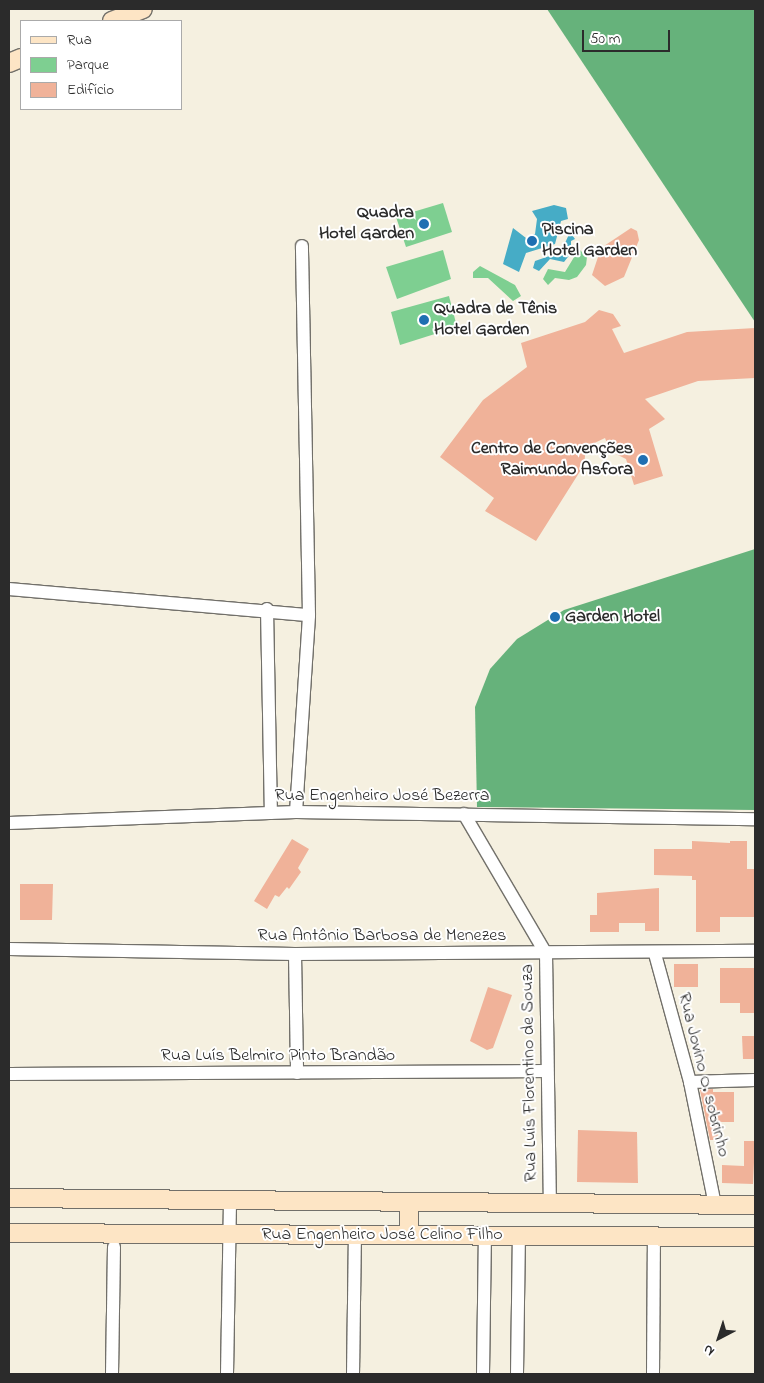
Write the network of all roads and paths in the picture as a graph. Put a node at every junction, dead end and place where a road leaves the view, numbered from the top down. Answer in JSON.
{"nodes":[{"id":1,"x":143,"y":9,"type":"edge"},
{"id":2,"x":115,"y":20,"type":"edge"},
{"id":3,"x":302,"y":246,"type":"dead end"},
{"id":4,"x":9,"y":589,"type":"edge"},
{"id":5,"x":267,"y":609,"type":"junction"},
{"id":6,"x":309,"y":615,"type":"junction"},
{"id":7,"x":296,"y":812,"type":"junction"},
{"id":8,"x":271,"y":813,"type":"junction"},
{"id":9,"x":464,"y":814,"type":"junction"},
{"id":10,"x":755,"y":819,"type":"edge"},
{"id":11,"x":9,"y":823,"type":"edge"},
{"id":12,"x":9,"y":949,"type":"edge"},
{"id":13,"x":755,"y":951,"type":"edge"},
{"id":14,"x":295,"y":954,"type":"junction"},
{"id":15,"x":546,"y":954,"type":"junction"},
{"id":16,"x":655,"y":954,"type":"junction"},
{"id":17,"x":547,"y":1071,"type":"junction"},
{"id":18,"x":9,"y":1074,"type":"edge"},
{"id":19,"x":297,"y":1074,"type":"junction"},
{"id":20,"x":755,"y":1080,"type":"edge"},
{"id":21,"x":690,"y":1082,"type":"junction"},
{"id":22,"x":9,"y":1198,"type":"edge"},
{"id":23,"x":230,"y":1202,"type":"junction"},
{"id":24,"x":409,"y":1202,"type":"junction"},
{"id":25,"x":550,"y":1203,"type":"junction"},
{"id":26,"x":715,"y":1205,"type":"junction"},
{"id":27,"x":755,"y":1205,"type":"edge"},
{"id":28,"x":9,"y":1234,"type":"edge"},
{"id":29,"x":409,"y":1234,"type":"junction"},
{"id":30,"x":519,"y":1234,"type":"junction"},
{"id":31,"x":228,"y":1235,"type":"junction"},
{"id":32,"x":355,"y":1235,"type":"junction"},
{"id":33,"x":486,"y":1235,"type":"junction"},
{"id":34,"x":654,"y":1235,"type":"junction"},
{"id":35,"x":755,"y":1237,"type":"edge"},
{"id":36,"x":114,"y":1247,"type":"dead end"},
{"id":37,"x":112,"y":1374,"type":"edge"},
{"id":38,"x":227,"y":1374,"type":"edge"},
{"id":39,"x":353,"y":1374,"type":"edge"},
{"id":40,"x":483,"y":1374,"type":"edge"},
{"id":41,"x":517,"y":1374,"type":"edge"},
{"id":42,"x":654,"y":1374,"type":"edge"}],
"edges":[{"from":1,"to":2,"type":"street"},
{"from":3,"to":6,"type":"street"},
{"from":4,"to":5,"type":"street"},
{"from":5,"to":6,"type":"street"},
{"from":5,"to":8,"type":"street"},
{"from":6,"to":7,"type":"street"},
{"from":7,"to":8,"type":"street","name":"Rua Engenheiro José Bezerra"},
{"from":7,"to":9,"type":"street","name":"Rua Engenheiro José Bezerra"},
{"from":8,"to":11,"type":"street","name":"Rua Engenheiro José Bezerra"},
{"from":9,"to":10,"type":"street","name":"Rua Engenheiro José Bezerra"},
{"from":9,"to":15,"type":"street","name":"Rua Luís Florentino de Souza"},
{"from":12,"to":14,"type":"street","name":"Rua Antônio Barbosa de Menezes"},
{"from":13,"to":16,"type":"street","name":"Rua Antônio Barbosa de Menezes"},
{"from":14,"to":15,"type":"street","name":"Rua Antônio Barbosa de Menezes"},
{"from":14,"to":19,"type":"street"},
{"from":15,"to":16,"type":"street","name":"Rua Antônio Barbosa de Menezes"},
{"from":15,"to":17,"type":"street","name":"Rua Luís Florentino de Souza"},
{"from":16,"to":21,"type":"street","name":"Rua Jovino O. sobrinho"},
{"from":17,"to":19,"type":"street","name":"Rua Luís Belmiro Pinto Brandão"},
{"from":17,"to":25,"type":"street","name":"Rua Luís Florentino de Souza"},
{"from":18,"to":19,"type":"street","name":"Rua Luís Belmiro Pinto Brandão"},
{"from":20,"to":21,"type":"street"},
{"from":21,"to":26,"type":"street","name":"Rua Jovino O. sobrinho"},
{"from":22,"to":23,"type":"street","name":"Rua Engenheiro José Celino Filho"},
{"from":23,"to":24,"type":"street","name":"Rua Engenheiro José Celino Filho"},
{"from":23,"to":31,"type":"street"},
{"from":24,"to":25,"type":"street","name":"Rua Engenheiro José Celino Filho"},
{"from":24,"to":29,"type":"street"},
{"from":25,"to":26,"type":"street","name":"Rua Engenheiro José Celino Filho"},
{"from":26,"to":27,"type":"street","name":"Rua Engenheiro José Celino Filho"},
{"from":28,"to":31,"type":"street","name":"Rua Engenheiro José Celino Filho"},
{"from":29,"to":32,"type":"street","name":"Rua Engenheiro José Celino Filho"},
{"from":29,"to":33,"type":"street","name":"Rua Engenheiro José Celino Filho"},
{"from":30,"to":33,"type":"street","name":"Rua Engenheiro José Celino Filho"},
{"from":30,"to":34,"type":"street","name":"Rua Engenheiro José Celino Filho"},
{"from":30,"to":41,"type":"street"},
{"from":31,"to":32,"type":"street","name":"Rua Engenheiro José Celino Filho"},
{"from":31,"to":38,"type":"street"},
{"from":32,"to":39,"type":"street"},
{"from":33,"to":40,"type":"street"},
{"from":34,"to":35,"type":"street","name":"Rua Engenheiro José Celino Filho"},
{"from":34,"to":42,"type":"street"},
{"from":36,"to":37,"type":"street"}]}
